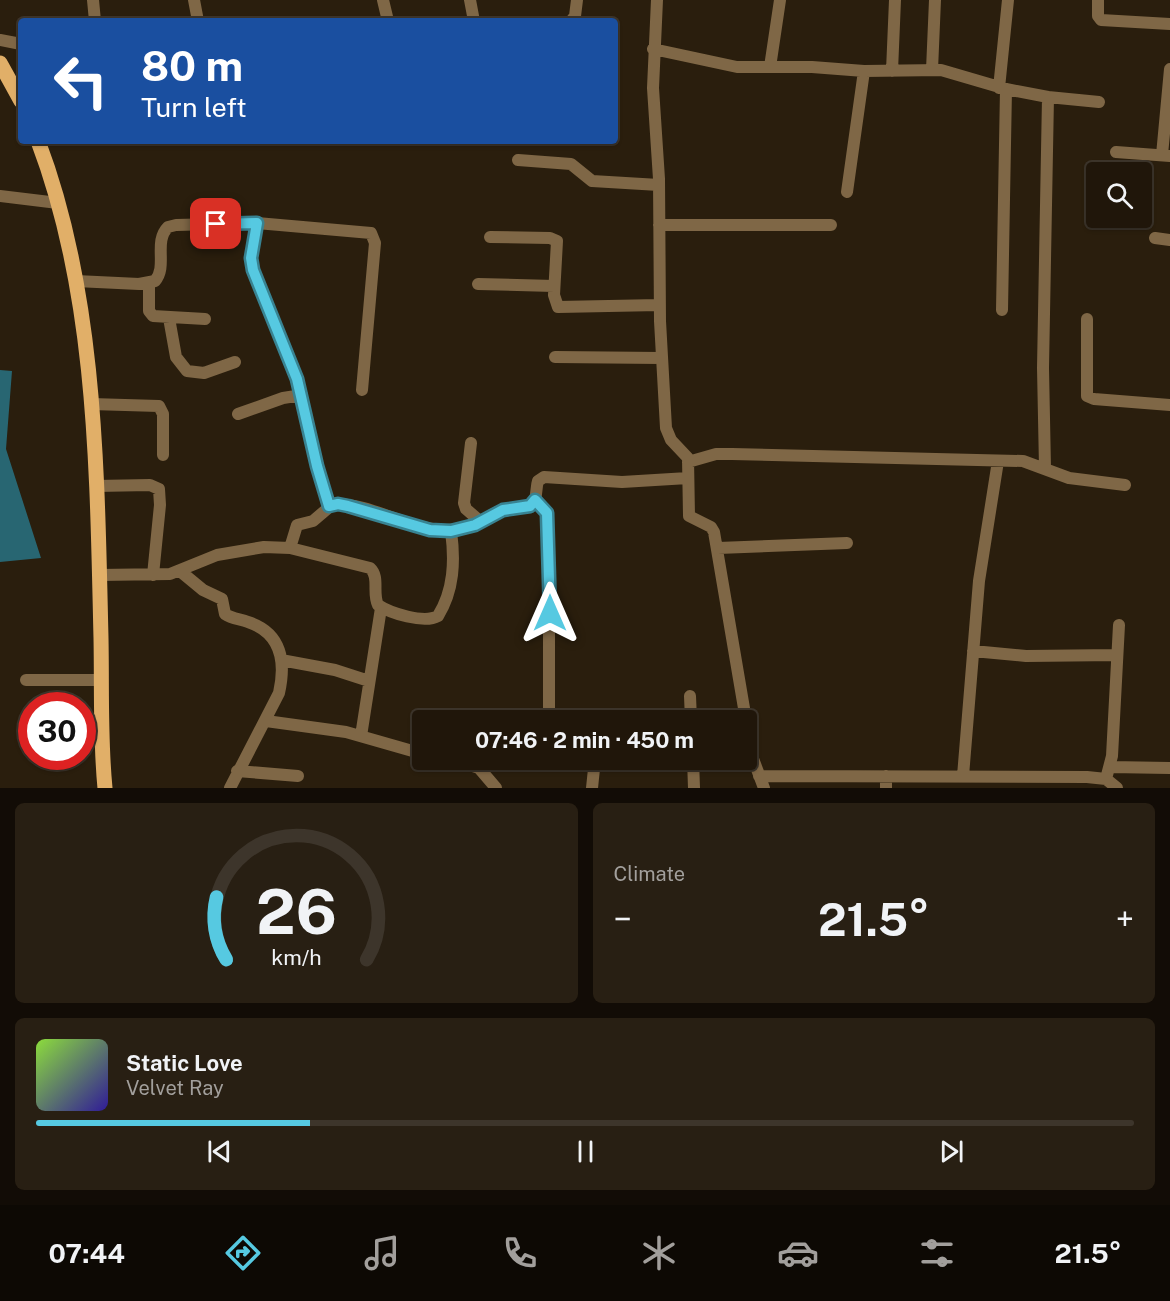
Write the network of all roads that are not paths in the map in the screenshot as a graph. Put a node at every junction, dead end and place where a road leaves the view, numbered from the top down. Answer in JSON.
{"nodes":[{"id":1,"x":93,"y":0,"type":"edge"},
{"id":2,"x":194,"y":0,"type":"edge"},
{"id":3,"x":383,"y":0,"type":"edge"},
{"id":4,"x":470,"y":0,"type":"edge"},
{"id":5,"x":577,"y":0,"type":"edge"},
{"id":6,"x":657,"y":0,"type":"edge"},
{"id":7,"x":780,"y":0,"type":"edge"},
{"id":8,"x":895,"y":0,"type":"edge"},
{"id":9,"x":934,"y":0,"type":"edge"},
{"id":10,"x":1008,"y":0,"type":"edge"},
{"id":11,"x":1098,"y":0,"type":"edge"},
{"id":12,"x":95,"y":18,"type":"edge"},
{"id":13,"x":197,"y":18,"type":"edge"},
{"id":14,"x":387,"y":18,"type":"edge"},
{"id":15,"x":473,"y":18,"type":"edge"},
{"id":16,"x":574,"y":18,"type":"edge"},
{"id":17,"x":1170,"y":24,"type":"edge"},
{"id":18,"x":0,"y":40,"type":"edge"},
{"id":19,"x":18,"y":43,"type":"edge"},
{"id":20,"x":654,"y":49,"type":"junction"},
{"id":21,"x":0,"y":63,"type":"edge"},
{"id":22,"x":770,"y":68,"type":"junction"},
{"id":23,"x":1170,"y":69,"type":"edge"},
{"id":24,"x":932,"y":70,"type":"junction"},
{"id":25,"x":864,"y":71,"type":"junction"},
{"id":26,"x":892,"y":71,"type":"junction"},
{"id":27,"x":1002,"y":88,"type":"junction"},
{"id":28,"x":18,"y":96,"type":"edge"},
{"id":29,"x":1048,"y":97,"type":"junction"},
{"id":30,"x":1099,"y":102,"type":"dead end"},
{"id":31,"x":39,"y":144,"type":"edge"},
{"id":32,"x":1116,"y":152,"type":"dead end"},
{"id":33,"x":1166,"y":155,"type":"edge"},
{"id":34,"x":518,"y":160,"type":"dead end"},
{"id":35,"x":659,"y":185,"type":"junction"},
{"id":36,"x":847,"y":192,"type":"dead end"},
{"id":37,"x":0,"y":195,"type":"edge"},
{"id":38,"x":58,"y":203,"type":"junction"},
{"id":39,"x":257,"y":223,"type":"junction"},
{"id":40,"x":659,"y":225,"type":"junction"},
{"id":41,"x":831,"y":225,"type":"dead end"},
{"id":42,"x":490,"y":237,"type":"dead end"},
{"id":43,"x":1155,"y":238,"type":"dead end"},
{"id":44,"x":1170,"y":240,"type":"edge"},
{"id":45,"x":76,"y":281,"type":"junction"},
{"id":46,"x":149,"y":283,"type":"junction"},
{"id":47,"x":478,"y":284,"type":"dead end"},
{"id":48,"x":554,"y":286,"type":"junction"},
{"id":49,"x":659,"y":305,"type":"junction"},
{"id":50,"x":1002,"y":310,"type":"dead end"},
{"id":51,"x":169,"y":318,"type":"junction"},
{"id":52,"x":205,"y":319,"type":"dead end"},
{"id":53,"x":1087,"y":319,"type":"dead end"},
{"id":54,"x":555,"y":357,"type":"dead end"},
{"id":55,"x":661,"y":358,"type":"junction"},
{"id":56,"x":235,"y":362,"type":"dead end"},
{"id":57,"x":362,"y":390,"type":"dead end"},
{"id":58,"x":302,"y":394,"type":"junction"},
{"id":59,"x":91,"y":404,"type":"junction"},
{"id":60,"x":1170,"y":405,"type":"edge"},
{"id":61,"x":238,"y":414,"type":"dead end"},
{"id":62,"x":471,"y":443,"type":"dead end"},
{"id":63,"x":164,"y":455,"type":"dead end"},
{"id":64,"x":998,"y":461,"type":"junction"},
{"id":65,"x":688,"y":462,"type":"junction"},
{"id":66,"x":1045,"y":468,"type":"junction"},
{"id":67,"x":688,"y":478,"type":"junction"},
{"id":68,"x":1125,"y":485,"type":"dead end"},
{"id":69,"x":96,"y":486,"type":"junction"},
{"id":70,"x":535,"y":500,"type":"junction"},
{"id":71,"x":329,"y":506,"type":"junction"},
{"id":72,"x":481,"y":522,"type":"junction"},
{"id":73,"x":451,"y":531,"type":"junction"},
{"id":74,"x":847,"y":543,"type":"dead end"},
{"id":75,"x":290,"y":548,"type":"junction"},
{"id":76,"x":717,"y":548,"type":"junction"},
{"id":77,"x":180,"y":571,"type":"junction"},
{"id":78,"x":99,"y":576,"type":"junction"},
{"id":79,"x":153,"y":576,"type":"junction"},
{"id":80,"x":381,"y":608,"type":"junction"},
{"id":81,"x":1119,"y":625,"type":"dead end"},
{"id":82,"x":973,"y":651,"type":"junction"},
{"id":83,"x":1117,"y":655,"type":"junction"},
{"id":84,"x":281,"y":660,"type":"junction"},
{"id":85,"x":26,"y":680,"type":"dead end"},
{"id":86,"x":102,"y":680,"type":"junction"},
{"id":87,"x":369,"y":681,"type":"junction"},
{"id":88,"x":690,"y":696,"type":"dead end"},
{"id":89,"x":549,"y":710,"type":"edge"},
{"id":90,"x":691,"y":710,"type":"edge"},
{"id":91,"x":744,"y":710,"type":"edge"},
{"id":92,"x":266,"y":720,"type":"junction"},
{"id":93,"x":361,"y":736,"type":"junction"},
{"id":94,"x":412,"y":751,"type":"edge"},
{"id":95,"x":757,"y":767,"type":"edge"},
{"id":96,"x":1170,"y":768,"type":"edge"},
{"id":97,"x":483,"y":770,"type":"edge"},
{"id":98,"x":594,"y":770,"type":"edge"},
{"id":99,"x":693,"y":770,"type":"edge"},
{"id":100,"x":237,"y":771,"type":"junction"},
{"id":101,"x":1108,"y":773,"type":"junction"},
{"id":102,"x":298,"y":776,"type":"dead end"},
{"id":103,"x":963,"y":776,"type":"junction"},
{"id":104,"x":761,"y":782,"type":"edge"},
{"id":105,"x":886,"y":782,"type":"edge"},
{"id":106,"x":105,"y":788,"type":"edge"},
{"id":107,"x":230,"y":788,"type":"edge"},
{"id":108,"x":496,"y":788,"type":"edge"},
{"id":109,"x":592,"y":788,"type":"edge"},
{"id":110,"x":694,"y":788,"type":"edge"},
{"id":111,"x":1117,"y":788,"type":"edge"}],
"edges":[{"from":1,"to":12,"type":"street"},
{"from":2,"to":13,"type":"street"},
{"from":3,"to":14,"type":"street"},
{"from":4,"to":15,"type":"street"},
{"from":5,"to":16,"type":"street"},
{"from":6,"to":20,"type":"street"},
{"from":7,"to":22,"type":"street"},
{"from":8,"to":26,"type":"street"},
{"from":9,"to":24,"type":"street"},
{"from":10,"to":27,"type":"street"},
{"from":11,"to":17,"type":"street"},
{"from":18,"to":19,"type":"street"},
{"from":20,"to":22,"type":"street"},
{"from":20,"to":35,"type":"street"},
{"from":21,"to":28,"type":"main road"},
{"from":22,"to":25,"type":"street"},
{"from":23,"to":33,"type":"street"},
{"from":24,"to":26,"type":"street"},
{"from":24,"to":27,"type":"street"},
{"from":25,"to":26,"type":"street"},
{"from":25,"to":36,"type":"street"},
{"from":27,"to":29,"type":"street"},
{"from":27,"to":50,"type":"street"},
{"from":29,"to":30,"type":"street"},
{"from":29,"to":66,"type":"street"},
{"from":31,"to":38,"type":"main road"},
{"from":32,"to":33,"type":"street"},
{"from":34,"to":35,"type":"street"},
{"from":35,"to":40,"type":"street"},
{"from":37,"to":38,"type":"street"},
{"from":38,"to":45,"type":"main road"},
{"from":39,"to":46,"type":"street"},
{"from":39,"to":57,"type":"street"},
{"from":39,"to":58,"type":"street"},
{"from":40,"to":41,"type":"street"},
{"from":40,"to":49,"type":"street"},
{"from":42,"to":48,"type":"street"},
{"from":43,"to":44,"type":"street"},
{"from":45,"to":46,"type":"street"},
{"from":45,"to":59,"type":"main road"},
{"from":46,"to":51,"type":"street"},
{"from":47,"to":48,"type":"street"},
{"from":48,"to":49,"type":"street"},
{"from":49,"to":55,"type":"street"},
{"from":51,"to":52,"type":"street"},
{"from":51,"to":56,"type":"street"},
{"from":53,"to":60,"type":"street"},
{"from":54,"to":55,"type":"street"},
{"from":55,"to":65,"type":"street"},
{"from":58,"to":61,"type":"street"},
{"from":58,"to":71,"type":"street"},
{"from":59,"to":63,"type":"street"},
{"from":59,"to":69,"type":"main road"},
{"from":62,"to":72,"type":"street"},
{"from":64,"to":65,"type":"street"},
{"from":64,"to":66,"type":"street"},
{"from":64,"to":82,"type":"street"},
{"from":65,"to":67,"type":"street"},
{"from":66,"to":68,"type":"street"},
{"from":67,"to":70,"type":"street"},
{"from":67,"to":76,"type":"street"},
{"from":69,"to":78,"type":"main road"},
{"from":69,"to":79,"type":"street"},
{"from":70,"to":72,"type":"street"},
{"from":70,"to":89,"type":"street"},
{"from":71,"to":73,"type":"street"},
{"from":71,"to":75,"type":"street"},
{"from":72,"to":73,"type":"street"},
{"from":73,"to":80,"type":"street"},
{"from":74,"to":76,"type":"street"},
{"from":75,"to":77,"type":"street"},
{"from":75,"to":80,"type":"street"},
{"from":76,"to":91,"type":"street"},
{"from":77,"to":79,"type":"street"},
{"from":77,"to":84,"type":"street"},
{"from":78,"to":79,"type":"street"},
{"from":78,"to":86,"type":"main road"},
{"from":80,"to":87,"type":"street"},
{"from":81,"to":83,"type":"street"},
{"from":82,"to":83,"type":"street"},
{"from":82,"to":103,"type":"street"},
{"from":83,"to":101,"type":"street"},
{"from":84,"to":87,"type":"street"},
{"from":84,"to":92,"type":"street"},
{"from":85,"to":86,"type":"street"},
{"from":86,"to":106,"type":"main road"},
{"from":87,"to":93,"type":"street"},
{"from":88,"to":90,"type":"street"},
{"from":92,"to":93,"type":"street"},
{"from":92,"to":100,"type":"street"},
{"from":93,"to":94,"type":"street"},
{"from":95,"to":104,"type":"street"},
{"from":96,"to":101,"type":"street"},
{"from":97,"to":108,"type":"street"},
{"from":98,"to":109,"type":"street"},
{"from":99,"to":110,"type":"street"},
{"from":100,"to":102,"type":"street"},
{"from":100,"to":107,"type":"street"},
{"from":101,"to":103,"type":"street"},
{"from":101,"to":111,"type":"street"},
{"from":103,"to":105,"type":"street"},
{"from":104,"to":105,"type":"street"}]}
